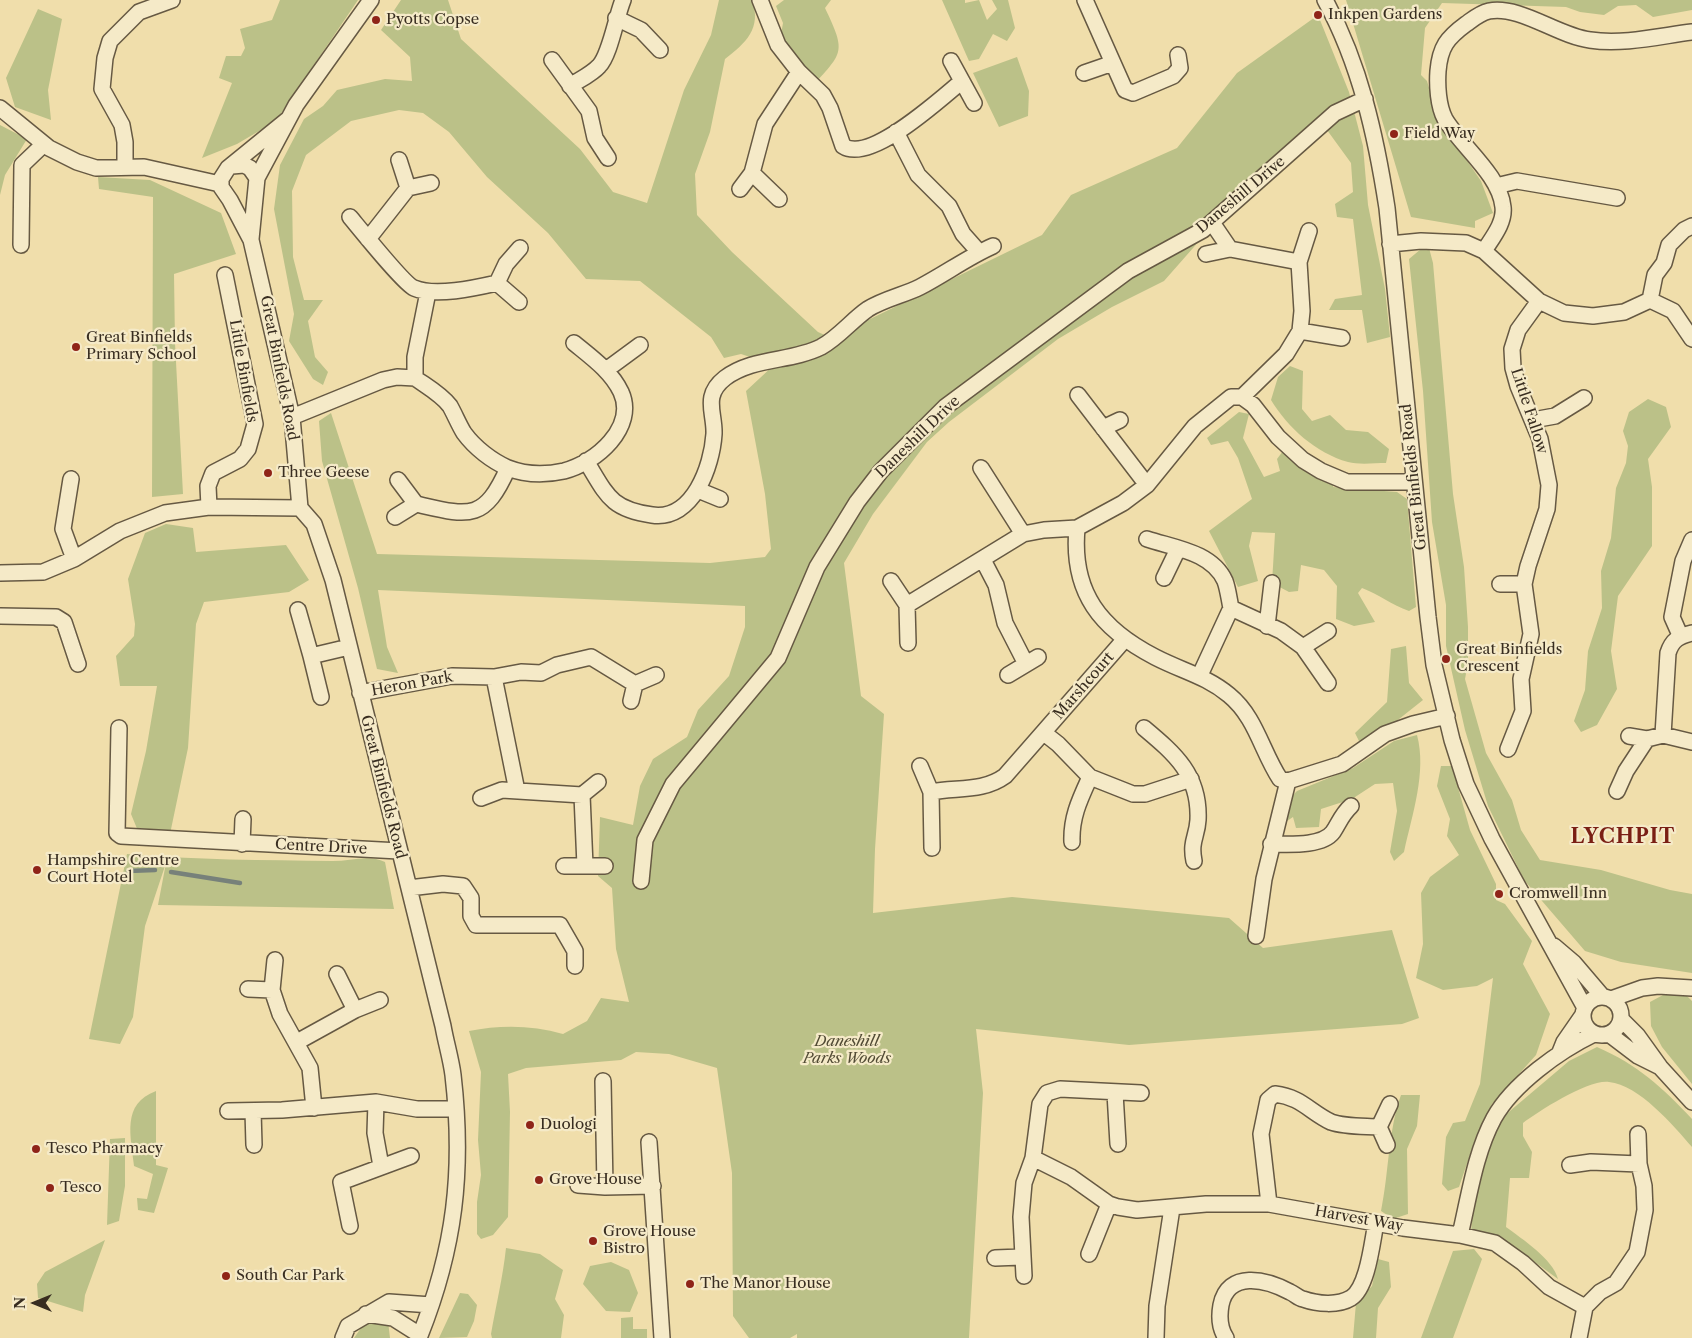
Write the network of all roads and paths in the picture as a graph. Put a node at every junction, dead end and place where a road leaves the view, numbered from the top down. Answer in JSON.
{"nodes":[{"id":1,"x":172,"y":0,"type":"edge"},
{"id":2,"x":371,"y":0,"type":"edge"},
{"id":3,"x":623,"y":0,"type":"edge"},
{"id":4,"x":760,"y":0,"type":"edge"},
{"id":5,"x":1085,"y":0,"type":"edge"},
{"id":6,"x":1325,"y":0,"type":"edge"},
{"id":7,"x":616,"y":18,"type":"junction"},
{"id":8,"x":1692,"y":32,"type":"edge"},
{"id":9,"x":660,"y":50,"type":"dead end"},
{"id":10,"x":1178,"y":55,"type":"dead end"},
{"id":11,"x":552,"y":60,"type":"dead end"},
{"id":12,"x":952,"y":61,"type":"dead end"},
{"id":13,"x":1113,"y":63,"type":"junction"},
{"id":14,"x":799,"y":72,"type":"junction"},
{"id":15,"x":1084,"y":73,"type":"dead end"},
{"id":16,"x":961,"y":82,"type":"junction"},
{"id":17,"x":570,"y":86,"type":"junction"},
{"id":18,"x":1365,"y":99,"type":"junction"},
{"id":19,"x":974,"y":103,"type":"dead end"},
{"id":20,"x":0,"y":108,"type":"edge"},
{"id":21,"x":287,"y":120,"type":"junction"},
{"id":22,"x":896,"y":132,"type":"junction"},
{"id":23,"x":44,"y":144,"type":"junction"},
{"id":24,"x":608,"y":158,"type":"dead end"},
{"id":25,"x":399,"y":160,"type":"dead end"},
{"id":26,"x":125,"y":167,"type":"junction"},
{"id":27,"x":752,"y":173,"type":"junction"},
{"id":28,"x":225,"y":174,"type":"junction"},
{"id":29,"x":257,"y":178,"type":"junction"},
{"id":30,"x":431,"y":182,"type":"dead end"},
{"id":31,"x":1496,"y":186,"type":"junction"},
{"id":32,"x":408,"y":188,"type":"junction"},
{"id":33,"x":740,"y":189,"type":"dead end"},
{"id":34,"x":254,"y":194,"type":"junction"},
{"id":35,"x":1617,"y":198,"type":"dead end"},
{"id":36,"x":779,"y":199,"type":"dead end"},
{"id":37,"x":230,"y":200,"type":"junction"},
{"id":38,"x":350,"y":217,"type":"dead end"},
{"id":39,"x":1692,"y":226,"type":"edge"},
{"id":40,"x":1215,"y":227,"type":"dead end"},
{"id":41,"x":1309,"y":231,"type":"dead end"},
{"id":42,"x":368,"y":239,"type":"junction"},
{"id":43,"x":252,"y":240,"type":"junction"},
{"id":44,"x":1390,"y":244,"type":"junction"},
{"id":45,"x":21,"y":245,"type":"dead end"},
{"id":46,"x":520,"y":248,"type":"dead end"},
{"id":47,"x":1230,"y":249,"type":"junction"},
{"id":48,"x":1484,"y":251,"type":"junction"},
{"id":49,"x":1206,"y":254,"type":"dead end"},
{"id":50,"x":1299,"y":262,"type":"junction"},
{"id":51,"x":225,"y":275,"type":"dead end"},
{"id":52,"x":497,"y":283,"type":"junction"},
{"id":53,"x":428,"y":292,"type":"junction"},
{"id":54,"x":1650,"y":300,"type":"junction"},
{"id":55,"x":1539,"y":301,"type":"junction"},
{"id":56,"x":519,"y":302,"type":"dead end"},
{"id":57,"x":1300,"y":332,"type":"junction"},
{"id":58,"x":1342,"y":338,"type":"dead end"},
{"id":59,"x":1692,"y":339,"type":"edge"},
{"id":60,"x":574,"y":343,"type":"dead end"},
{"id":61,"x":640,"y":344,"type":"dead end"},
{"id":62,"x":606,"y":370,"type":"junction"},
{"id":63,"x":415,"y":378,"type":"junction"},
{"id":64,"x":1078,"y":395,"type":"dead end"},
{"id":65,"x":1242,"y":397,"type":"junction"},
{"id":66,"x":1584,"y":398,"type":"dead end"},
{"id":67,"x":292,"y":417,"type":"junction"},
{"id":68,"x":1120,"y":420,"type":"dead end"},
{"id":69,"x":1534,"y":420,"type":"junction"},
{"id":70,"x":1103,"y":428,"type":"junction"},
{"id":71,"x":586,"y":461,"type":"junction"},
{"id":72,"x":508,"y":468,"type":"junction"},
{"id":73,"x":982,"y":468,"type":"dead end"},
{"id":74,"x":71,"y":479,"type":"dead end"},
{"id":75,"x":398,"y":480,"type":"dead end"},
{"id":76,"x":1414,"y":482,"type":"junction"},
{"id":77,"x":1147,"y":485,"type":"junction"},
{"id":78,"x":698,"y":490,"type":"junction"},
{"id":79,"x":720,"y":499,"type":"dead end"},
{"id":80,"x":416,"y":504,"type":"junction"},
{"id":81,"x":209,"y":507,"type":"junction"},
{"id":82,"x":300,"y":508,"type":"junction"},
{"id":83,"x":395,"y":517,"type":"dead end"},
{"id":84,"x":1077,"y":528,"type":"junction"},
{"id":85,"x":1023,"y":534,"type":"junction"},
{"id":86,"x":1148,"y":539,"type":"dead end"},
{"id":87,"x":1692,"y":540,"type":"edge"},
{"id":88,"x":1178,"y":549,"type":"junction"},
{"id":89,"x":74,"y":560,"type":"junction"},
{"id":90,"x":983,"y":560,"type":"junction"},
{"id":91,"x":0,"y":573,"type":"edge"},
{"id":92,"x":1164,"y":578,"type":"dead end"},
{"id":93,"x":891,"y":581,"type":"dead end"},
{"id":94,"x":1272,"y":583,"type":"dead end"},
{"id":95,"x":1500,"y":584,"type":"dead end"},
{"id":96,"x":1524,"y":584,"type":"junction"},
{"id":97,"x":907,"y":605,"type":"junction"},
{"id":98,"x":1231,"y":608,"type":"junction"},
{"id":99,"x":298,"y":610,"type":"dead end"},
{"id":100,"x":0,"y":616,"type":"edge"},
{"id":101,"x":1267,"y":626,"type":"junction"},
{"id":102,"x":1328,"y":631,"type":"dead end"},
{"id":103,"x":1686,"y":634,"type":"edge"},
{"id":104,"x":1124,"y":639,"type":"junction"},
{"id":105,"x":908,"y":643,"type":"dead end"},
{"id":106,"x":349,"y":647,"type":"junction"},
{"id":107,"x":1303,"y":647,"type":"junction"},
{"id":108,"x":311,"y":656,"type":"junction"},
{"id":109,"x":78,"y":664,"type":"dead end"},
{"id":110,"x":656,"y":674,"type":"dead end"},
{"id":111,"x":1008,"y":675,"type":"dead end"},
{"id":112,"x":1200,"y":675,"type":"junction"},
{"id":113,"x":494,"y":677,"type":"junction"},
{"id":114,"x":1328,"y":683,"type":"dead end"},
{"id":115,"x":635,"y":684,"type":"junction"},
{"id":116,"x":360,"y":693,"type":"junction"},
{"id":117,"x":321,"y":697,"type":"dead end"},
{"id":118,"x":631,"y":701,"type":"dead end"},
{"id":119,"x":1447,"y":716,"type":"junction"},
{"id":120,"x":119,"y":728,"type":"dead end"},
{"id":121,"x":1144,"y":728,"type":"dead end"},
{"id":122,"x":1044,"y":733,"type":"junction"},
{"id":123,"x":1663,"y":735,"type":"junction"},
{"id":124,"x":1629,"y":736,"type":"dead end"},
{"id":125,"x":1647,"y":739,"type":"junction"},
{"id":126,"x":1692,"y":742,"type":"edge"},
{"id":127,"x":1508,"y":749,"type":"dead end"},
{"id":128,"x":920,"y":766,"type":"dead end"},
{"id":129,"x":1090,"y":777,"type":"junction"},
{"id":130,"x":1191,"y":778,"type":"junction"},
{"id":131,"x":1288,"y":781,"type":"junction"},
{"id":132,"x":598,"y":782,"type":"dead end"},
{"id":133,"x":517,"y":791,"type":"junction"},
{"id":134,"x":1617,"y":791,"type":"dead end"},
{"id":135,"x":931,"y":792,"type":"junction"},
{"id":136,"x":582,"y":795,"type":"junction"},
{"id":137,"x":480,"y":798,"type":"dead end"},
{"id":138,"x":1351,"y":806,"type":"dead end"},
{"id":139,"x":243,"y":819,"type":"dead end"},
{"id":140,"x":1072,"y":842,"type":"dead end"},
{"id":141,"x":242,"y":844,"type":"junction"},
{"id":142,"x":1271,"y":844,"type":"junction"},
{"id":143,"x":932,"y":848,"type":"dead end"},
{"id":144,"x":400,"y":851,"type":"junction"},
{"id":145,"x":1194,"y":861,"type":"dead end"},
{"id":146,"x":564,"y":866,"type":"dead end"},
{"id":147,"x":584,"y":866,"type":"junction"},
{"id":148,"x":605,"y":866,"type":"dead end"},
{"id":149,"x":641,"y":881,"type":"dead end"},
{"id":150,"x":409,"y":888,"type":"junction"},
{"id":151,"x":1256,"y":936,"type":"dead end"},
{"id":152,"x":1548,"y":940,"type":"junction"},
{"id":153,"x":275,"y":960,"type":"dead end"},
{"id":154,"x":575,"y":966,"type":"dead end"},
{"id":155,"x":337,"y":974,"type":"dead end"},
{"id":156,"x":248,"y":988,"type":"dead end"},
{"id":157,"x":1692,"y":988,"type":"edge"},
{"id":158,"x":272,"y":990,"type":"junction"},
{"id":159,"x":380,"y":1000,"type":"dead end"},
{"id":160,"x":1614,"y":1006,"type":"junction"},
{"id":161,"x":355,"y":1010,"type":"junction"},
{"id":162,"x":1584,"y":1012,"type":"junction"},
{"id":163,"x":1601,"y":1034,"type":"junction"},
{"id":164,"x":297,"y":1042,"type":"junction"},
{"id":165,"x":1560,"y":1052,"type":"junction"},
{"id":166,"x":1660,"y":1066,"type":"junction"},
{"id":167,"x":603,"y":1081,"type":"dead end"},
{"id":168,"x":1115,"y":1093,"type":"junction"},
{"id":169,"x":1142,"y":1094,"type":"dead end"},
{"id":170,"x":376,"y":1102,"type":"junction"},
{"id":171,"x":1692,"y":1102,"type":"edge"},
{"id":172,"x":1390,"y":1104,"type":"dead end"},
{"id":173,"x":314,"y":1108,"type":"junction"},
{"id":174,"x":456,"y":1108,"type":"junction"},
{"id":175,"x":228,"y":1111,"type":"dead end"},
{"id":176,"x":253,"y":1111,"type":"junction"},
{"id":177,"x":1379,"y":1127,"type":"junction"},
{"id":178,"x":1638,"y":1134,"type":"dead end"},
{"id":179,"x":649,"y":1142,"type":"dead end"},
{"id":180,"x":1118,"y":1144,"type":"dead end"},
{"id":181,"x":254,"y":1145,"type":"dead end"},
{"id":182,"x":1387,"y":1145,"type":"dead end"},
{"id":183,"x":411,"y":1156,"type":"dead end"},
{"id":184,"x":1033,"y":1158,"type":"junction"},
{"id":185,"x":1638,"y":1164,"type":"junction"},
{"id":186,"x":1570,"y":1165,"type":"dead end"},
{"id":187,"x":381,"y":1166,"type":"junction"},
{"id":188,"x":578,"y":1185,"type":"dead end"},
{"id":189,"x":652,"y":1186,"type":"junction"},
{"id":190,"x":605,"y":1187,"type":"junction"},
{"id":191,"x":1109,"y":1204,"type":"junction"},
{"id":192,"x":1270,"y":1204,"type":"junction"},
{"id":193,"x":1172,"y":1208,"type":"junction"},
{"id":194,"x":1376,"y":1223,"type":"junction"},
{"id":195,"x":350,"y":1226,"type":"dead end"},
{"id":196,"x":1460,"y":1235,"type":"junction"},
{"id":197,"x":1089,"y":1254,"type":"dead end"},
{"id":198,"x":1021,"y":1257,"type":"junction"},
{"id":199,"x":995,"y":1258,"type":"dead end"},
{"id":200,"x":1024,"y":1276,"type":"dead end"},
{"id":201,"x":431,"y":1305,"type":"junction"},
{"id":202,"x":1585,"y":1307,"type":"junction"},
{"id":203,"x":366,"y":1314,"type":"junction"},
{"id":204,"x":419,"y":1336,"type":"edge"},
{"id":205,"x":343,"y":1338,"type":"edge"},
{"id":206,"x":662,"y":1338,"type":"edge"},
{"id":207,"x":1156,"y":1338,"type":"edge"},
{"id":208,"x":1226,"y":1338,"type":"edge"},
{"id":209,"x":1579,"y":1338,"type":"edge"}],
"edges":[{"from":1,"to":26,"type":"street"},
{"from":2,"to":21,"type":"street","name":"Great Binfields Road"},
{"from":3,"to":7,"type":"street"},
{"from":4,"to":14,"type":"street"},
{"from":5,"to":13,"type":"street"},
{"from":6,"to":18,"type":"street","name":"Great Binfields Road"},
{"from":7,"to":9,"type":"street"},
{"from":7,"to":17,"type":"street"},
{"from":8,"to":31,"type":"street"},
{"from":10,"to":13,"type":"street"},
{"from":11,"to":17,"type":"street"},
{"from":12,"to":16,"type":"street"},
{"from":13,"to":15,"type":"street"},
{"from":14,"to":22,"type":"street"},
{"from":14,"to":27,"type":"street"},
{"from":16,"to":19,"type":"street"},
{"from":16,"to":22,"type":"street"},
{"from":17,"to":24,"type":"street"},
{"from":18,"to":44,"type":"street","name":"Great Binfields Road"},
{"from":18,"to":149,"type":"street","name":"Daneshill Drive"},
{"from":20,"to":23,"type":"street"},
{"from":21,"to":28,"type":"street","name":"Great Binfields Road"},
{"from":21,"to":29,"type":"street","name":"Great Binfields Road"},
{"from":22,"to":78,"type":"street"},
{"from":23,"to":26,"type":"street"},
{"from":23,"to":45,"type":"street"},
{"from":25,"to":32,"type":"street"},
{"from":26,"to":28,"type":"street"},
{"from":27,"to":33,"type":"street"},
{"from":27,"to":36,"type":"street"},
{"from":28,"to":29,"type":"street"},
{"from":28,"to":37,"type":"street","name":"Great Binfields Road"},
{"from":29,"to":34,"type":"street","name":"Great Binfields Road"},
{"from":30,"to":32,"type":"street"},
{"from":31,"to":35,"type":"street"},
{"from":31,"to":48,"type":"street"},
{"from":32,"to":42,"type":"street"},
{"from":34,"to":37,"type":"street"},
{"from":34,"to":43,"type":"street","name":"Great Binfields Road"},
{"from":37,"to":43,"type":"street","name":"Great Binfields Road"},
{"from":38,"to":42,"type":"street"},
{"from":39,"to":54,"type":"street"},
{"from":40,"to":47,"type":"street"},
{"from":41,"to":50,"type":"street"},
{"from":42,"to":53,"type":"street"},
{"from":43,"to":67,"type":"street","name":"Great Binfields Road"},
{"from":44,"to":48,"type":"street"},
{"from":44,"to":76,"type":"street","name":"Great Binfields Road"},
{"from":46,"to":52,"type":"street"},
{"from":47,"to":49,"type":"street"},
{"from":47,"to":50,"type":"street"},
{"from":48,"to":55,"type":"street"},
{"from":50,"to":57,"type":"street"},
{"from":51,"to":81,"type":"street","name":"Little Binfields"},
{"from":52,"to":53,"type":"street"},
{"from":52,"to":56,"type":"street"},
{"from":53,"to":63,"type":"street"},
{"from":54,"to":55,"type":"street"},
{"from":54,"to":59,"type":"street"},
{"from":55,"to":69,"type":"street","name":"Little Fallow"},
{"from":57,"to":58,"type":"street"},
{"from":57,"to":65,"type":"street"},
{"from":60,"to":62,"type":"street"},
{"from":61,"to":62,"type":"street"},
{"from":62,"to":71,"type":"street"},
{"from":63,"to":67,"type":"street"},
{"from":63,"to":72,"type":"street"},
{"from":64,"to":70,"type":"street"},
{"from":65,"to":76,"type":"street"},
{"from":65,"to":77,"type":"street"},
{"from":66,"to":69,"type":"street"},
{"from":67,"to":82,"type":"street","name":"Great Binfields Road"},
{"from":68,"to":70,"type":"street"},
{"from":69,"to":96,"type":"street","name":"Little Fallow"},
{"from":70,"to":77,"type":"street"},
{"from":71,"to":72,"type":"street"},
{"from":71,"to":78,"type":"street"},
{"from":72,"to":80,"type":"street"},
{"from":73,"to":85,"type":"street"},
{"from":74,"to":89,"type":"street"},
{"from":75,"to":80,"type":"street"},
{"from":76,"to":119,"type":"street","name":"Great Binfields Road"},
{"from":77,"to":84,"type":"street"},
{"from":78,"to":79,"type":"street"},
{"from":80,"to":83,"type":"street"},
{"from":81,"to":82,"type":"street"},
{"from":81,"to":89,"type":"street"},
{"from":82,"to":106,"type":"street","name":"Great Binfields Road"},
{"from":84,"to":85,"type":"street"},
{"from":84,"to":104,"type":"street"},
{"from":85,"to":90,"type":"street"},
{"from":86,"to":88,"type":"street"},
{"from":87,"to":103,"type":"street"},
{"from":88,"to":92,"type":"street"},
{"from":88,"to":98,"type":"street"},
{"from":89,"to":91,"type":"street"},
{"from":90,"to":97,"type":"street"},
{"from":90,"to":111,"type":"street"},
{"from":93,"to":97,"type":"street"},
{"from":94,"to":101,"type":"street"},
{"from":95,"to":96,"type":"street"},
{"from":96,"to":127,"type":"street","name":"Little Fallow"},
{"from":97,"to":105,"type":"street"},
{"from":98,"to":101,"type":"street"},
{"from":98,"to":112,"type":"street"},
{"from":99,"to":108,"type":"street"},
{"from":100,"to":109,"type":"street"},
{"from":101,"to":107,"type":"street"},
{"from":102,"to":107,"type":"street"},
{"from":103,"to":123,"type":"street"},
{"from":104,"to":112,"type":"street"},
{"from":104,"to":122,"type":"street","name":"Marshcourt"},
{"from":106,"to":108,"type":"street"},
{"from":106,"to":116,"type":"street","name":"Great Binfields Road"},
{"from":107,"to":114,"type":"street"},
{"from":108,"to":117,"type":"street"},
{"from":110,"to":115,"type":"street"},
{"from":112,"to":131,"type":"street"},
{"from":113,"to":115,"type":"street","name":"Heron Park"},
{"from":113,"to":116,"type":"street","name":"Heron Park"},
{"from":113,"to":133,"type":"street"},
{"from":115,"to":118,"type":"street"},
{"from":116,"to":144,"type":"street","name":"Great Binfields Road"},
{"from":119,"to":131,"type":"street"},
{"from":119,"to":152,"type":"street","name":"Great Binfields Road"},
{"from":120,"to":141,"type":"street","name":"Centre Drive"},
{"from":121,"to":130,"type":"street"},
{"from":122,"to":129,"type":"street","name":"Marshcourt"},
{"from":122,"to":135,"type":"street","name":"Marshcourt"},
{"from":123,"to":125,"type":"street"},
{"from":123,"to":126,"type":"street"},
{"from":124,"to":125,"type":"street"},
{"from":125,"to":134,"type":"street"},
{"from":128,"to":135,"type":"street"},
{"from":129,"to":130,"type":"street","name":"Marshcourt"},
{"from":129,"to":140,"type":"street"},
{"from":130,"to":145,"type":"street"},
{"from":131,"to":142,"type":"street"},
{"from":132,"to":136,"type":"street"},
{"from":133,"to":136,"type":"street"},
{"from":133,"to":137,"type":"street"},
{"from":135,"to":143,"type":"street"},
{"from":136,"to":147,"type":"street"},
{"from":138,"to":142,"type":"street"},
{"from":139,"to":141,"type":"street"},
{"from":141,"to":144,"type":"street","name":"Centre Drive"},
{"from":142,"to":151,"type":"street"},
{"from":144,"to":150,"type":"street","name":"Great Binfields Road"},
{"from":146,"to":147,"type":"street"},
{"from":147,"to":148,"type":"street"},
{"from":150,"to":154,"type":"street"},
{"from":150,"to":174,"type":"street","name":"Great Binfields Road"},
{"from":152,"to":160,"type":"street","name":"Great Binfields Road"},
{"from":152,"to":162,"type":"street","name":"Great Binfields Road"},
{"from":153,"to":158,"type":"street"},
{"from":155,"to":161,"type":"street"},
{"from":156,"to":158,"type":"street"},
{"from":157,"to":160,"type":"street"},
{"from":158,"to":164,"type":"street"},
{"from":159,"to":161,"type":"street"},
{"from":160,"to":162,"type":"street"},
{"from":160,"to":163,"type":"street"},
{"from":160,"to":166,"type":"street","name":"Great Binfields Road"},
{"from":161,"to":164,"type":"street"},
{"from":162,"to":163,"type":"street"},
{"from":162,"to":165,"type":"street"},
{"from":163,"to":165,"type":"street"},
{"from":163,"to":166,"type":"street","name":"Great Binfields Road"},
{"from":164,"to":173,"type":"street"},
{"from":165,"to":196,"type":"street"},
{"from":166,"to":171,"type":"street","name":"Great Binfields Road"},
{"from":167,"to":190,"type":"street"},
{"from":168,"to":169,"type":"street"},
{"from":168,"to":180,"type":"street"},
{"from":168,"to":184,"type":"street"},
{"from":170,"to":173,"type":"street"},
{"from":170,"to":174,"type":"street"},
{"from":170,"to":187,"type":"street"},
{"from":172,"to":177,"type":"street"},
{"from":173,"to":176,"type":"street"},
{"from":174,"to":201,"type":"street","name":"Great Binfields Road"},
{"from":175,"to":176,"type":"street"},
{"from":176,"to":181,"type":"street"},
{"from":177,"to":182,"type":"street"},
{"from":177,"to":192,"type":"street"},
{"from":178,"to":185,"type":"street"},
{"from":179,"to":189,"type":"street"},
{"from":183,"to":187,"type":"street"},
{"from":184,"to":191,"type":"street"},
{"from":184,"to":198,"type":"street"},
{"from":185,"to":186,"type":"street"},
{"from":185,"to":202,"type":"street"},
{"from":187,"to":195,"type":"street"},
{"from":188,"to":190,"type":"street"},
{"from":189,"to":190,"type":"street"},
{"from":189,"to":206,"type":"street"},
{"from":191,"to":193,"type":"street","name":"Harvest Way"},
{"from":191,"to":197,"type":"street"},
{"from":192,"to":193,"type":"street","name":"Harvest Way"},
{"from":192,"to":194,"type":"street","name":"Harvest Way"},
{"from":193,"to":207,"type":"street"},
{"from":194,"to":196,"type":"street","name":"Harvest Way"},
{"from":194,"to":208,"type":"street"},
{"from":196,"to":202,"type":"street","name":"Harvest Way"},
{"from":198,"to":199,"type":"street"},
{"from":198,"to":200,"type":"street"},
{"from":201,"to":203,"type":"street"},
{"from":201,"to":204,"type":"street","name":"Great Binfields Road"},
{"from":202,"to":209,"type":"street"},
{"from":203,"to":204,"type":"street"},
{"from":203,"to":205,"type":"street"}]}
